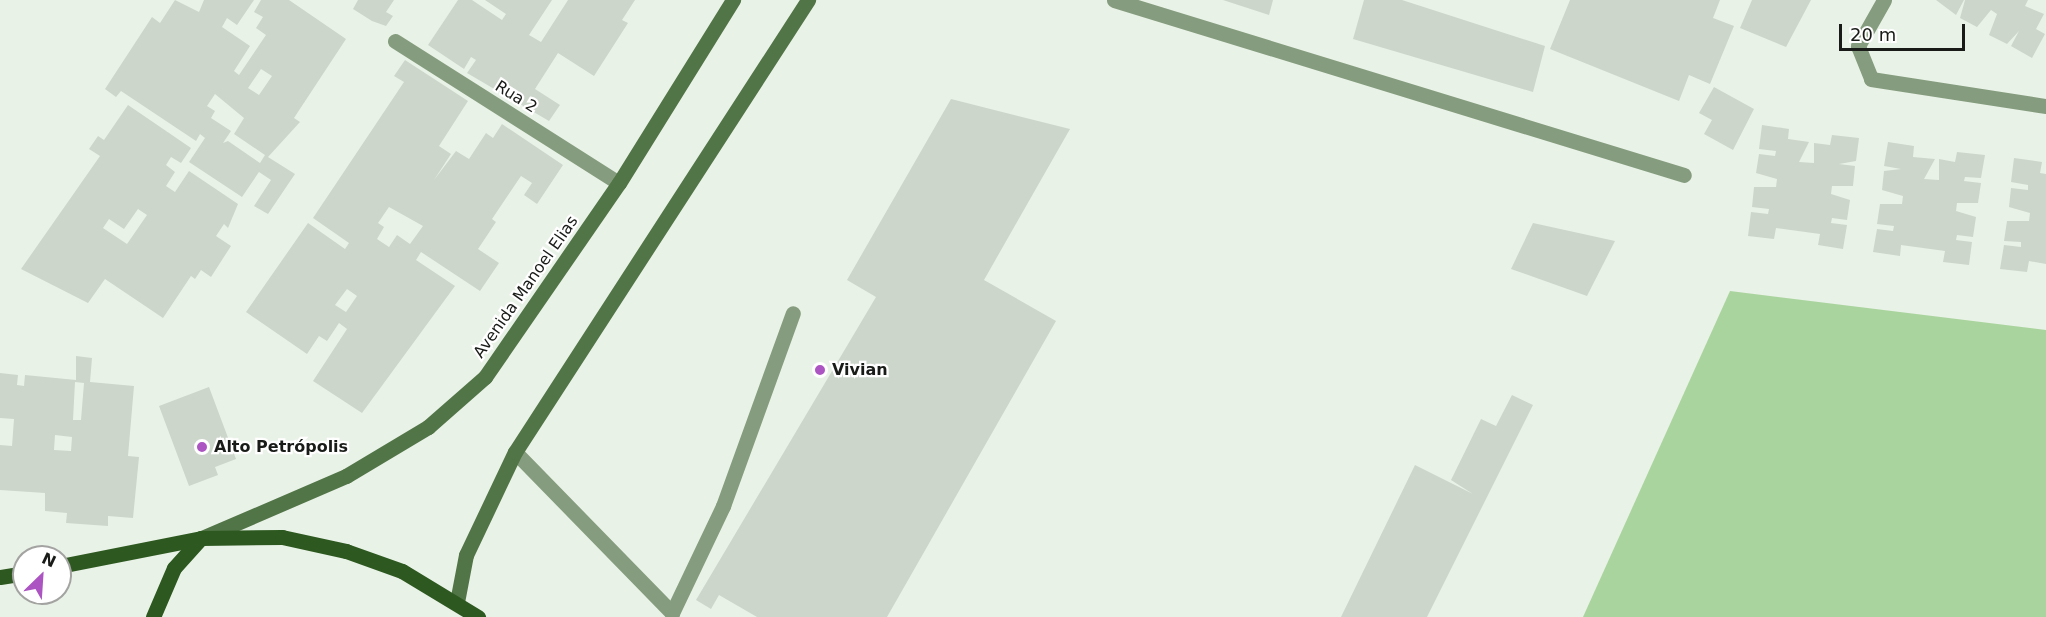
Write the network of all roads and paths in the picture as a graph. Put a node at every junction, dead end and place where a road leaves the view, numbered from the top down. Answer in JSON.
{"nodes":[{"id":1,"x":733,"y":0,"type":"edge"},
{"id":2,"x":808,"y":0,"type":"edge"},
{"id":3,"x":1114,"y":0,"type":"edge"},
{"id":4,"x":1884,"y":0,"type":"edge"},
{"id":5,"x":395,"y":41,"type":"dead end"},
{"id":6,"x":2046,"y":106,"type":"edge"},
{"id":7,"x":1684,"y":175,"type":"dead end"},
{"id":8,"x":619,"y":183,"type":"junction"},
{"id":9,"x":793,"y":313,"type":"dead end"},
{"id":10,"x":515,"y":452,"type":"junction"},
{"id":11,"x":201,"y":538,"type":"junction"},
{"id":12,"x":72,"y":564,"type":"edge"},
{"id":13,"x":455,"y":609,"type":"edge"},
{"id":14,"x":670,"y":615,"type":"edge"},
{"id":15,"x":153,"y":617,"type":"edge"},
{"id":16,"x":478,"y":617,"type":"edge"}],
"edges":[{"from":1,"to":8,"type":"main road","name":"Avenida Manoel Elias"},
{"from":2,"to":10,"type":"main road"},
{"from":3,"to":7,"type":"street"},
{"from":4,"to":6,"type":"street"},
{"from":5,"to":8,"type":"street","name":"Rua 2"},
{"from":8,"to":11,"type":"main road","name":"Avenida Manoel Elias"},
{"from":9,"to":14,"type":"street"},
{"from":10,"to":13,"type":"main road"},
{"from":10,"to":14,"type":"street"},
{"from":11,"to":12,"type":"main road"},
{"from":11,"to":13,"type":"main road"},
{"from":11,"to":15,"type":"main road"},
{"from":13,"to":16,"type":"main road"}]}
